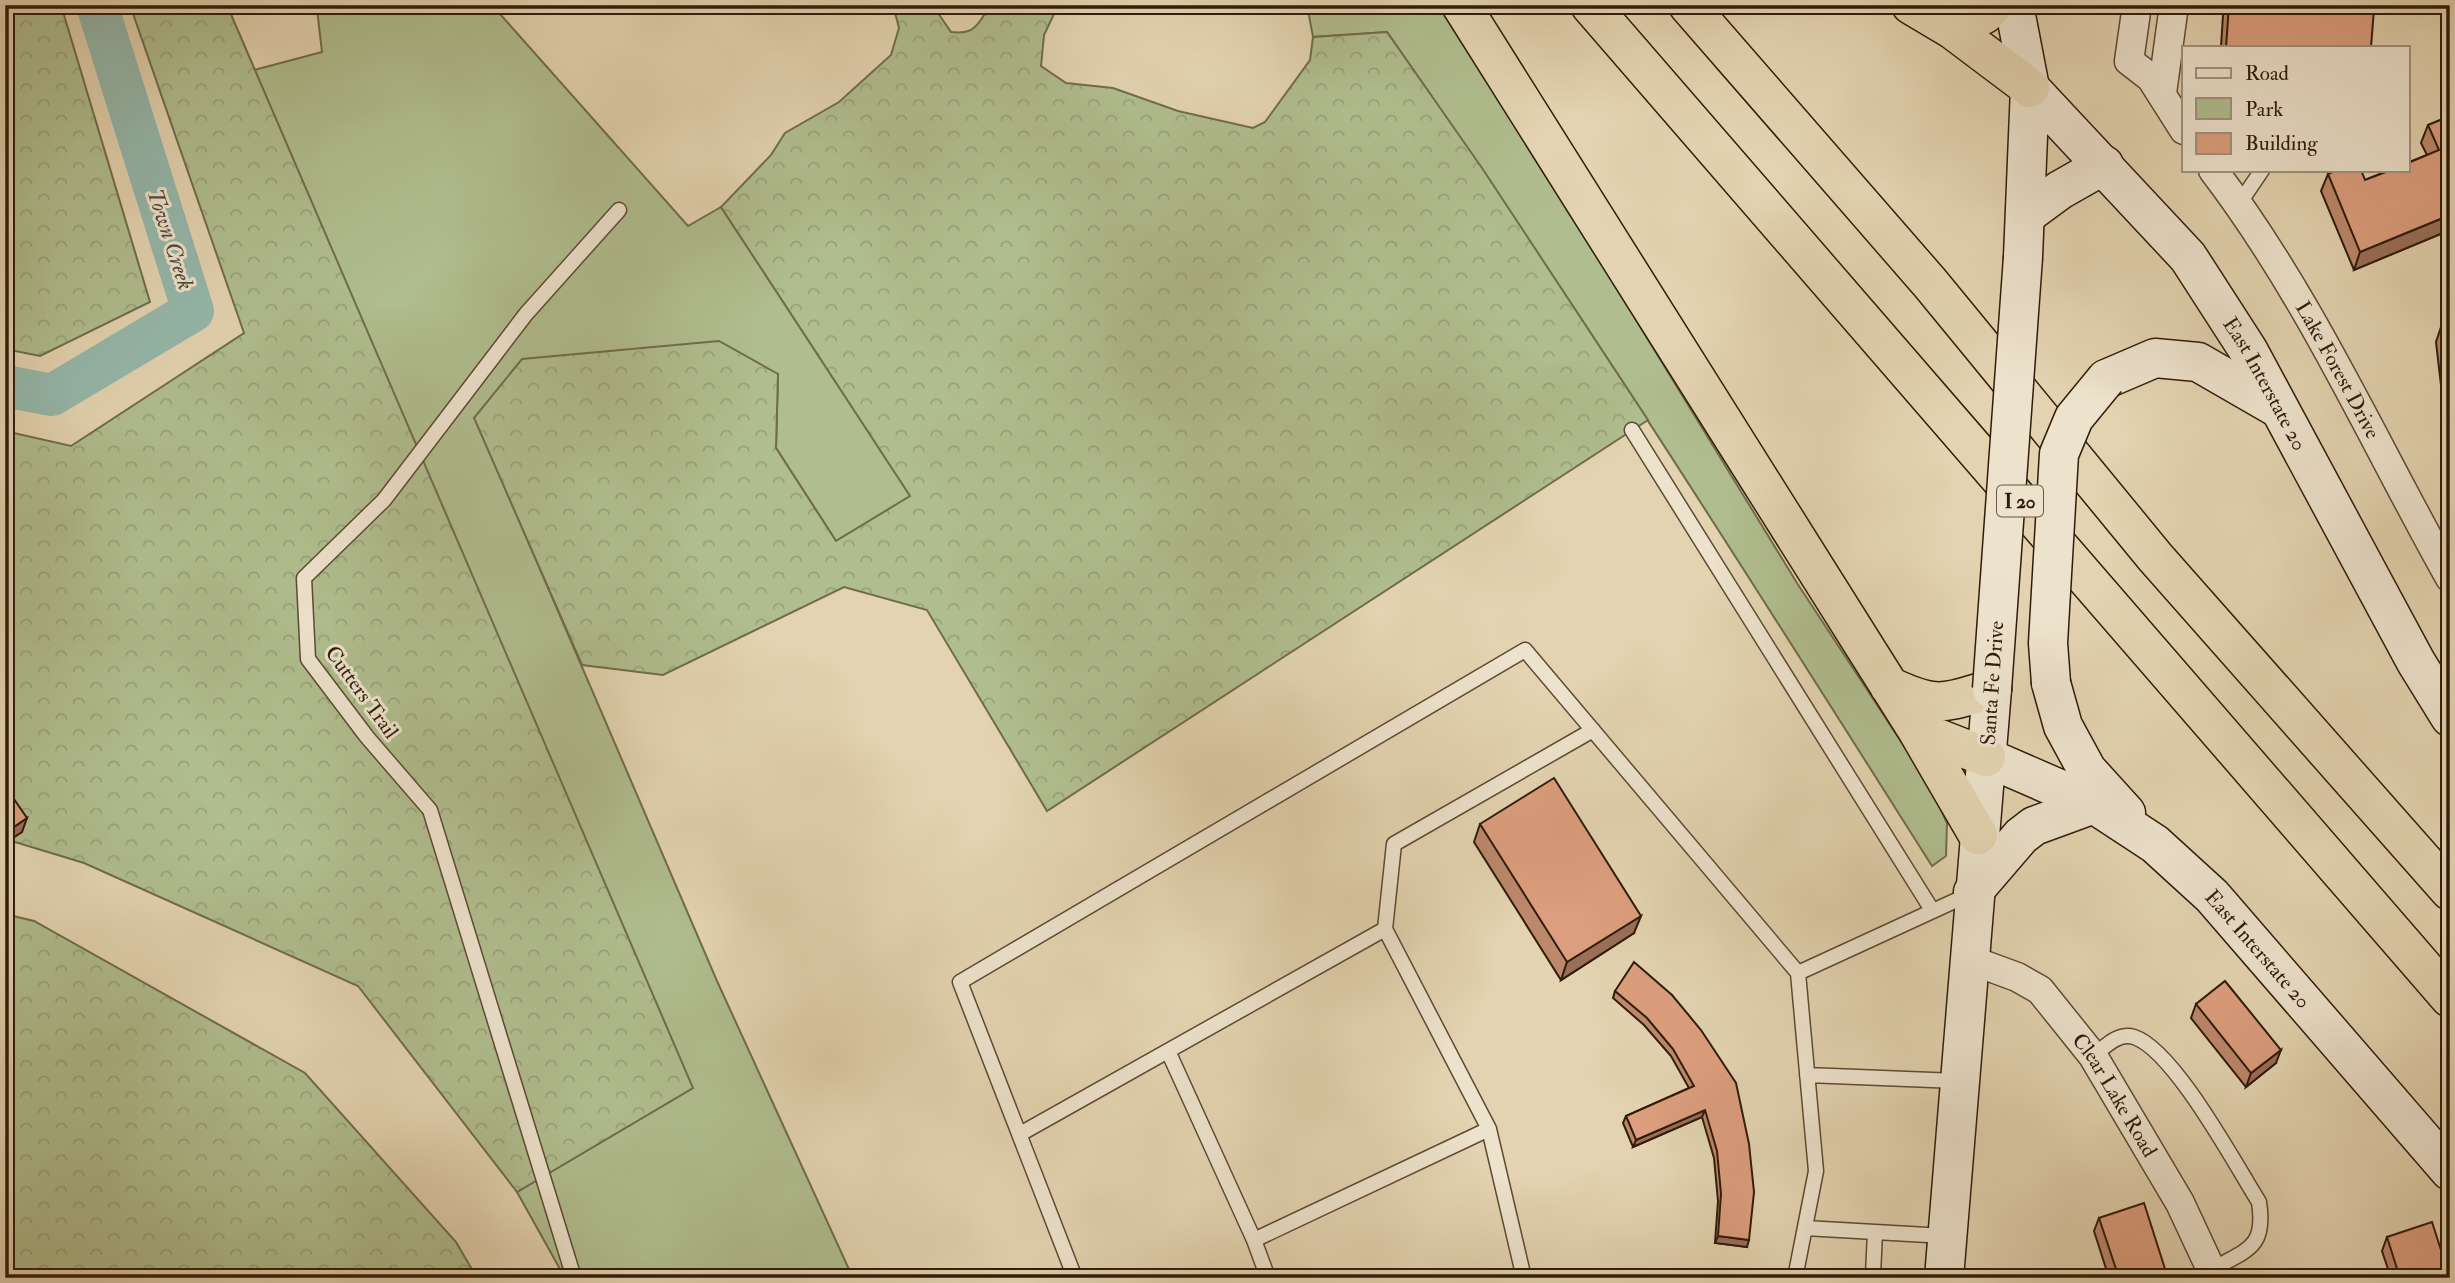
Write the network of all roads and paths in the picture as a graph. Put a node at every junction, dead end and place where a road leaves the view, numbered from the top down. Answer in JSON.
{"nodes":[{"id":1,"x":1461,"y":5,"type":"edge"},
{"id":2,"x":1590,"y":5,"type":"edge"},
{"id":3,"x":1688,"y":5,"type":"edge"},
{"id":4,"x":1911,"y":5,"type":"edge"},
{"id":5,"x":1993,"y":5,"type":"edge"},
{"id":6,"x":2014,"y":5,"type":"edge"},
{"id":7,"x":2137,"y":5,"type":"edge"},
{"id":8,"x":2174,"y":5,"type":"edge"},
{"id":9,"x":1953,"y":30,"type":"junction"},
{"id":10,"x":2030,"y":88,"type":"junction"},
{"id":11,"x":2162,"y":93,"type":"junction"},
{"id":12,"x":2182,"y":127,"type":"edge"},
{"id":13,"x":2104,"y":164,"type":"junction"},
{"id":14,"x":2215,"y":172,"type":"edge"},
{"id":15,"x":2261,"y":172,"type":"edge"},
{"id":16,"x":2239,"y":204,"type":"junction"},
{"id":17,"x":620,"y":210,"type":"dead end"},
{"id":18,"x":2026,"y":215,"type":"junction"},
{"id":19,"x":2276,"y":407,"type":"junction"},
{"id":20,"x":1632,"y":430,"type":"dead end"},
{"id":21,"x":2450,"y":578,"type":"edge"},
{"id":22,"x":1889,"y":686,"type":"junction"},
{"id":23,"x":1992,"y":689,"type":"junction"},
{"id":24,"x":2450,"y":717,"type":"edge"},
{"id":25,"x":1592,"y":730,"type":"junction"},
{"id":26,"x":1917,"y":730,"type":"junction"},
{"id":27,"x":1986,"y":757,"type":"junction"},
{"id":28,"x":2094,"y":804,"type":"junction"},
{"id":29,"x":1978,"y":835,"type":"junction"},
{"id":30,"x":2155,"y":844,"type":"junction"},
{"id":31,"x":2450,"y":891,"type":"edge"},
{"id":32,"x":1973,"y":892,"type":"junction"},
{"id":33,"x":1932,"y":910,"type":"junction"},
{"id":34,"x":1385,"y":929,"type":"junction"},
{"id":35,"x":1968,"y":959,"type":"junction"},
{"id":36,"x":1798,"y":973,"type":"junction"},
{"id":37,"x":2450,"y":998,"type":"edge"},
{"id":38,"x":1167,"y":1051,"type":"junction"},
{"id":39,"x":2093,"y":1056,"type":"junction"},
{"id":40,"x":1807,"y":1075,"type":"junction"},
{"id":41,"x":1959,"y":1081,"type":"junction"},
{"id":42,"x":1489,"y":1129,"type":"junction"},
{"id":43,"x":1020,"y":1135,"type":"junction"},
{"id":44,"x":2450,"y":1171,"type":"edge"},
{"id":45,"x":1805,"y":1228,"type":"junction"},
{"id":46,"x":1875,"y":1232,"type":"junction"},
{"id":47,"x":1947,"y":1237,"type":"junction"},
{"id":48,"x":1254,"y":1240,"type":"junction"},
{"id":49,"x":2213,"y":1274,"type":"edge"},
{"id":50,"x":1873,"y":1275,"type":"dead end"},
{"id":51,"x":574,"y":1278,"type":"edge"},
{"id":52,"x":1076,"y":1278,"type":"edge"},
{"id":53,"x":1268,"y":1278,"type":"edge"},
{"id":54,"x":1524,"y":1278,"type":"edge"},
{"id":55,"x":1795,"y":1278,"type":"edge"},
{"id":56,"x":1944,"y":1278,"type":"edge"}],
"edges":[{"from":1,"to":22,"type":"highway"},
{"from":2,"to":37,"type":"highway","number":"I 20"},
{"from":3,"to":31,"type":"highway"},
{"from":4,"to":9,"type":"highway"},
{"from":5,"to":9,"type":"highway"},
{"from":6,"to":10,"type":"main road"},
{"from":7,"to":11,"type":"street"},
{"from":8,"to":11,"type":"street"},
{"from":9,"to":10,"type":"highway"},
{"from":10,"to":13,"type":"main road","name":"East Interstate 20"},
{"from":10,"to":18,"type":"main road","name":"Santa Fe Drive"},
{"from":11,"to":12,"type":"street"},
{"from":13,"to":18,"type":"main road"},
{"from":13,"to":19,"type":"main road","name":"East Interstate 20"},
{"from":14,"to":16,"type":"street","name":"Lake Forest Drive"},
{"from":15,"to":16,"type":"lane"},
{"from":16,"to":21,"type":"street","name":"Lake Forest Drive"},
{"from":17,"to":51,"type":"lane","name":"Cutters Trail"},
{"from":18,"to":23,"type":"main road","name":"Santa Fe Drive","bridge":true},
{"from":19,"to":24,"type":"main road","name":"East Interstate 20"},
{"from":19,"to":30,"type":"main road","bridge":true},
{"from":20,"to":33,"type":"lane"},
{"from":22,"to":23,"type":"highway"},
{"from":22,"to":26,"type":"highway"},
{"from":23,"to":27,"type":"main road","name":"Santa Fe Drive"},
{"from":25,"to":34,"type":"lane"},
{"from":25,"to":36,"type":"lane"},
{"from":25,"to":43,"type":"lane"},
{"from":26,"to":27,"type":"highway"},
{"from":26,"to":29,"type":"highway"},
{"from":27,"to":28,"type":"main road","name":"East Interstate 20"},
{"from":27,"to":29,"type":"main road","name":"Santa Fe Drive"},
{"from":28,"to":30,"type":"main road","name":"East Interstate 20"},
{"from":28,"to":32,"type":"main road"},
{"from":29,"to":32,"type":"main road","name":"Santa Fe Drive"},
{"from":30,"to":44,"type":"main road","name":"East Interstate 20"},
{"from":32,"to":33,"type":"lane"},
{"from":32,"to":35,"type":"main road","name":"Santa Fe Drive"},
{"from":33,"to":36,"type":"lane"},
{"from":34,"to":38,"type":"lane"},
{"from":34,"to":42,"type":"lane"},
{"from":35,"to":39,"type":"street","name":"Clear Lake Road"},
{"from":35,"to":41,"type":"main road","name":"Santa Fe Drive"},
{"from":36,"to":40,"type":"lane"},
{"from":38,"to":43,"type":"lane"},
{"from":38,"to":48,"type":"lane"},
{"from":39,"to":49,"type":"street","name":"Clear Lake Road"},
{"from":39,"to":49,"type":"lane"},
{"from":40,"to":41,"type":"lane"},
{"from":40,"to":45,"type":"lane"},
{"from":41,"to":47,"type":"main road","name":"Santa Fe Drive"},
{"from":42,"to":48,"type":"lane"},
{"from":42,"to":54,"type":"lane"},
{"from":43,"to":52,"type":"lane"},
{"from":45,"to":46,"type":"lane"},
{"from":45,"to":55,"type":"lane"},
{"from":46,"to":47,"type":"lane"},
{"from":46,"to":50,"type":"lane"},
{"from":47,"to":56,"type":"main road","name":"Santa Fe Drive"},
{"from":48,"to":53,"type":"lane"}]}
